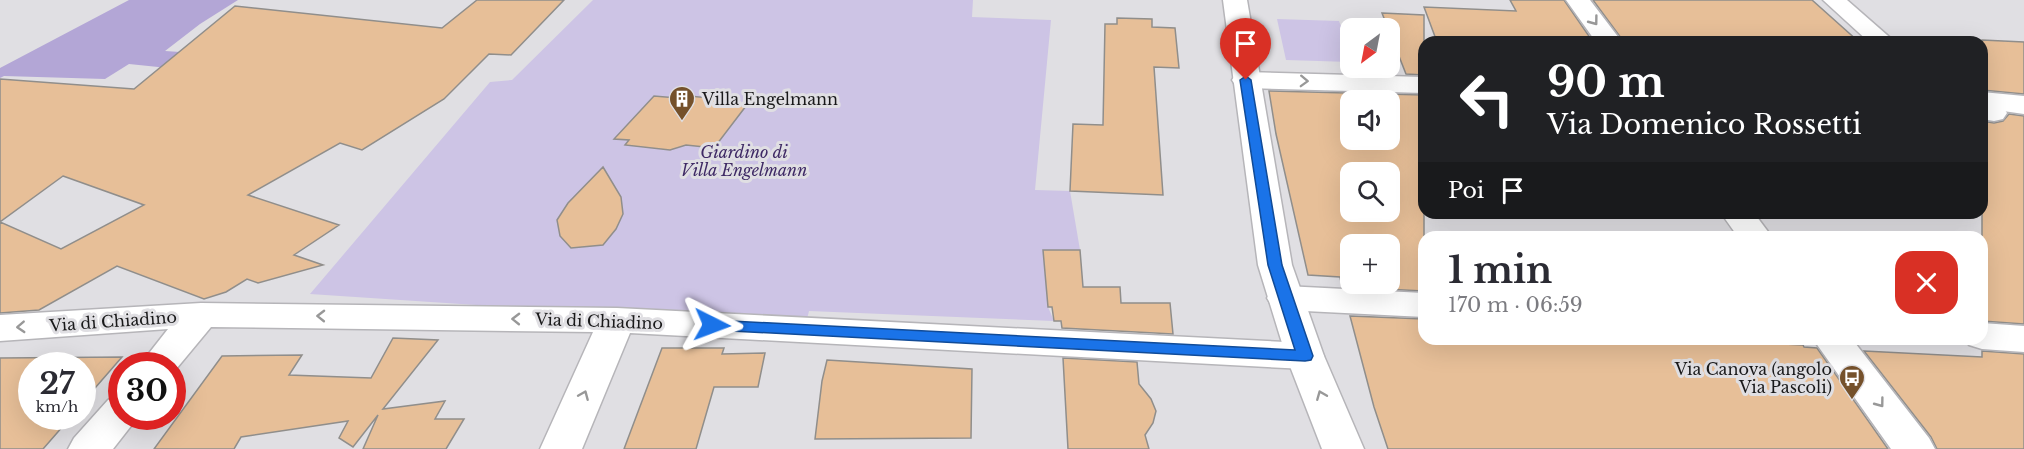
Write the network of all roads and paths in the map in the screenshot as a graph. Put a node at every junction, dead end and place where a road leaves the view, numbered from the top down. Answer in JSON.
{"nodes":[{"id":1,"x":1235,"y":0,"type":"edge"},
{"id":2,"x":1578,"y":0,"type":"edge"},
{"id":3,"x":1834,"y":0,"type":"edge"},
{"id":4,"x":1605,"y":36,"type":"edge"},
{"id":5,"x":1876,"y":36,"type":"edge"},
{"id":6,"x":1246,"y":80,"type":"junction"},
{"id":7,"x":1418,"y":85,"type":"edge"},
{"id":8,"x":1988,"y":102,"type":"edge"},
{"id":9,"x":2024,"y":105,"type":"edge"},
{"id":10,"x":1285,"y":298,"type":"junction"},
{"id":11,"x":1418,"y":305,"type":"edge"},
{"id":12,"x":201,"y":315,"type":"junction"},
{"id":13,"x":616,"y":320,"type":"junction"},
{"id":14,"x":0,"y":328,"type":"edge"},
{"id":15,"x":1988,"y":336,"type":"edge"},
{"id":16,"x":2024,"y":339,"type":"edge"},
{"id":17,"x":1836,"y":345,"type":"edge"},
{"id":18,"x":170,"y":352,"type":"edge"},
{"id":19,"x":1305,"y":356,"type":"junction"},
{"id":20,"x":108,"y":427,"type":"edge"},
{"id":21,"x":89,"y":449,"type":"edge"},
{"id":22,"x":561,"y":449,"type":"edge"},
{"id":23,"x":1343,"y":449,"type":"edge"},
{"id":24,"x":1914,"y":449,"type":"edge"}],
"edges":[{"from":1,"to":6,"type":"street"},
{"from":2,"to":4,"type":"street","one_way":true},
{"from":3,"to":5,"type":"street"},
{"from":6,"to":7,"type":"street","one_way":true},
{"from":6,"to":10,"type":"street"},
{"from":8,"to":9,"type":"street"},
{"from":10,"to":11,"type":"street"},
{"from":10,"to":19,"type":"street"},
{"from":13,"to":12,"type":"street","name":"Via di Chiadino","one_way":true},
{"from":12,"to":14,"type":"street","name":"Via di Chiadino","one_way":true},
{"from":12,"to":18,"type":"street"},
{"from":13,"to":19,"type":"street","name":"Via di Chiadino"},
{"from":22,"to":13,"type":"street","one_way":true},
{"from":15,"to":16,"type":"street"},
{"from":17,"to":24,"type":"street","one_way":true},
{"from":23,"to":19,"type":"street","one_way":true},
{"from":20,"to":21,"type":"street"}]}
